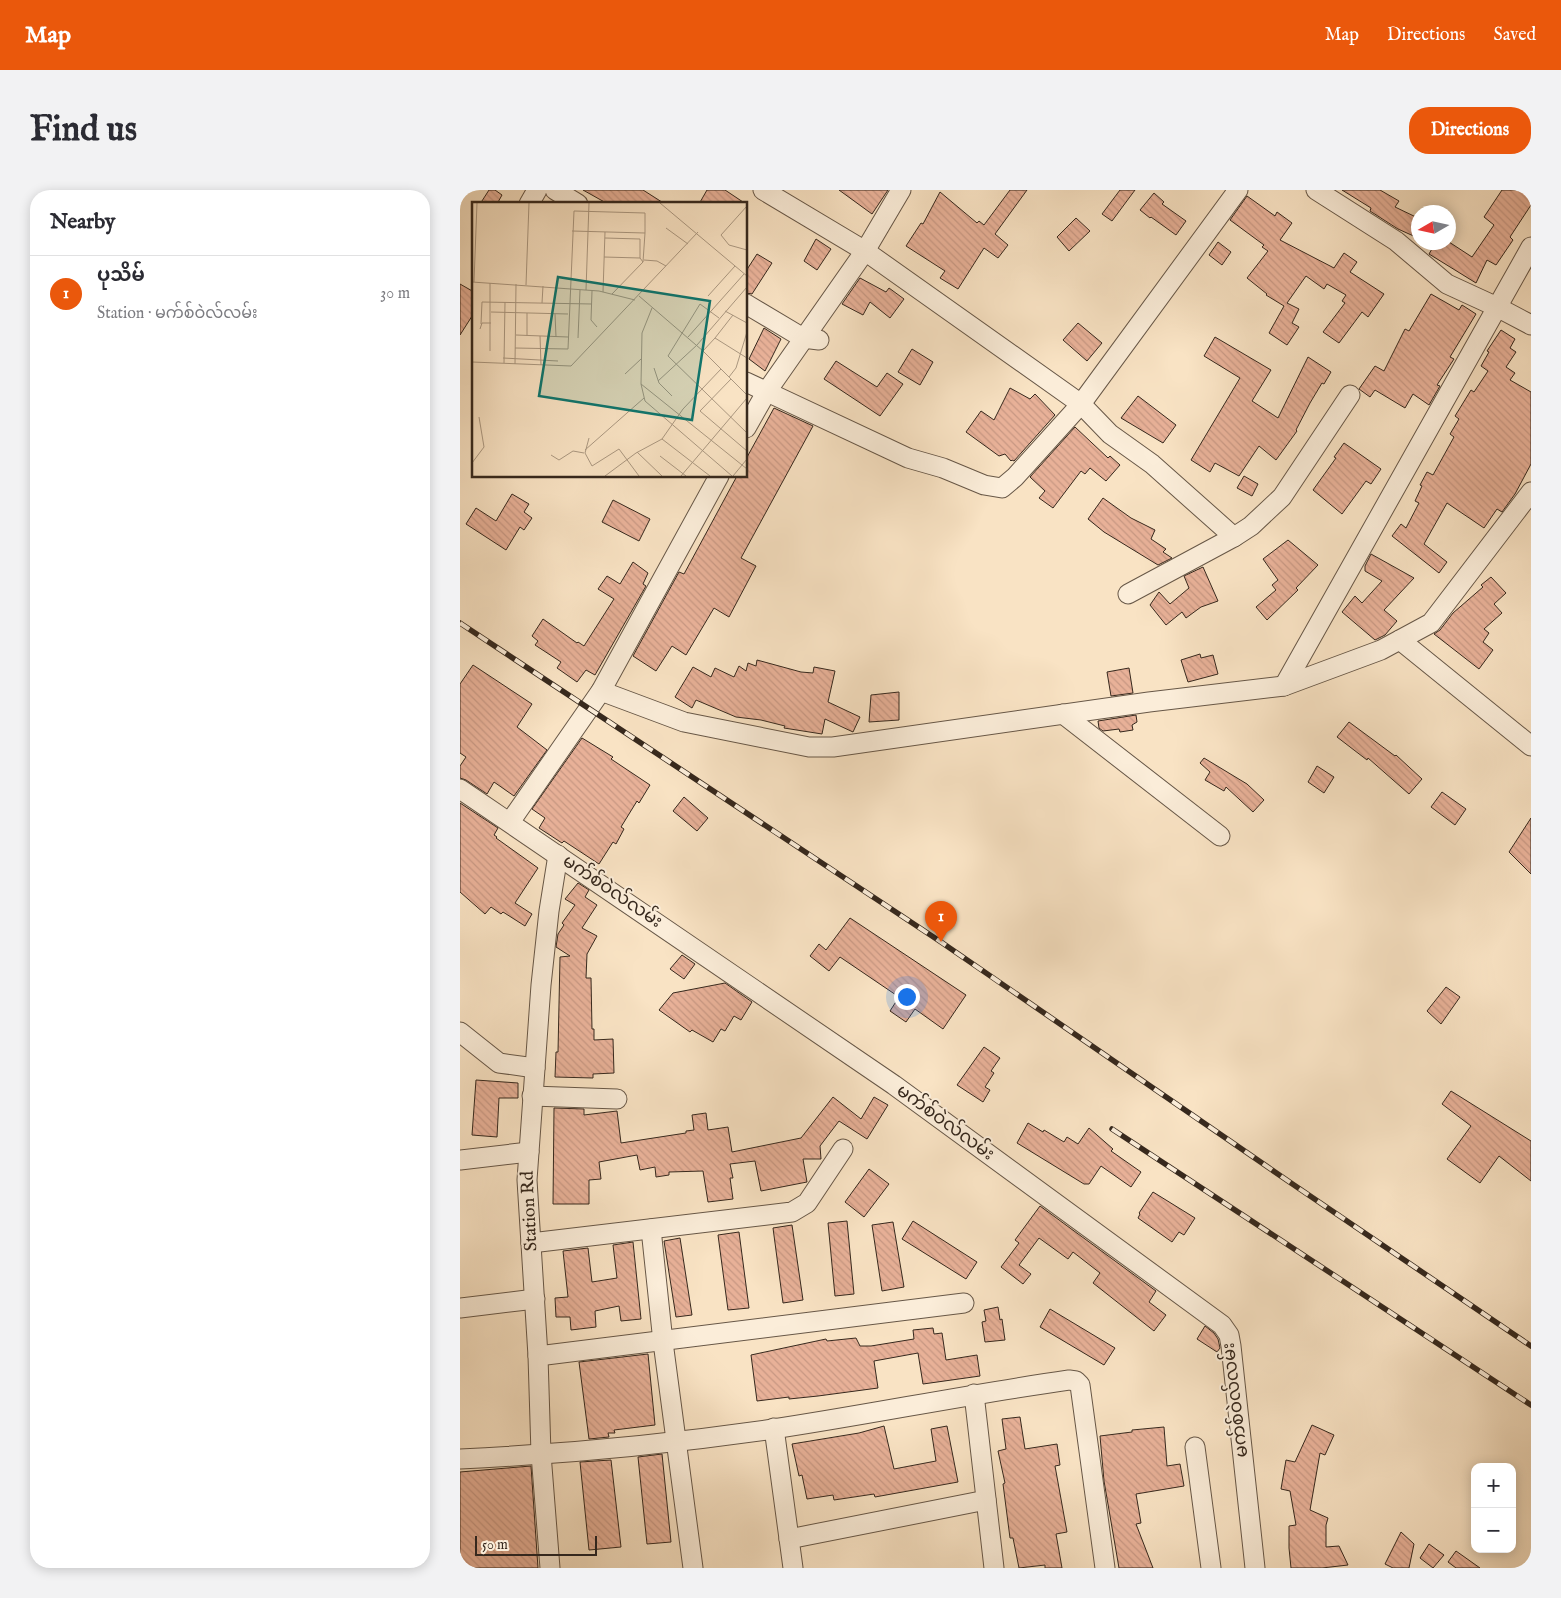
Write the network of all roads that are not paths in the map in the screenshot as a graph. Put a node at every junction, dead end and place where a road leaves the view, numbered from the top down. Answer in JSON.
{"nodes":[{"id":1,"x":537,"y":190,"type":"edge"},
{"id":2,"x":555,"y":190,"type":"edge"},
{"id":3,"x":763,"y":190,"type":"edge"},
{"id":4,"x":901,"y":190,"type":"edge"},
{"id":5,"x":1238,"y":190,"type":"edge"},
{"id":6,"x":1316,"y":190,"type":"edge"},
{"id":7,"x":530,"y":202,"type":"edge"},
{"id":8,"x":575,"y":202,"type":"edge"},
{"id":9,"x":1531,"y":248,"type":"edge"},
{"id":10,"x":864,"y":251,"type":"junction"},
{"id":11,"x":748,"y":305,"type":"edge"},
{"id":12,"x":1497,"y":307,"type":"junction"},
{"id":13,"x":1531,"y":325,"type":"edge"},
{"id":14,"x":811,"y":339,"type":"junction"},
{"id":15,"x":748,"y":383,"type":"edge"},
{"id":16,"x":766,"y":391,"type":"junction"},
{"id":17,"x":1350,"y":395,"type":"dead end"},
{"id":18,"x":1081,"y":404,"type":"junction"},
{"id":19,"x":748,"y":424,"type":"edge"},
{"id":20,"x":719,"y":478,"type":"edge"},
{"id":21,"x":1531,"y":492,"type":"edge"},
{"id":22,"x":1234,"y":537,"type":"junction"},
{"id":23,"x":1128,"y":594,"type":"dead end"},
{"id":24,"x":1400,"y":640,"type":"junction"},
{"id":25,"x":1284,"y":686,"type":"junction"},
{"id":26,"x":601,"y":691,"type":"junction"},
{"id":27,"x":1063,"y":714,"type":"junction"},
{"id":28,"x":1531,"y":746,"type":"edge"},
{"id":29,"x":460,"y":789,"type":"edge"},
{"id":30,"x":510,"y":822,"type":"junction"},
{"id":31,"x":1220,"y":836,"type":"dead end"},
{"id":32,"x":558,"y":855,"type":"junction"},
{"id":33,"x":460,"y":1032,"type":"edge"},
{"id":34,"x":535,"y":1068,"type":"junction"},
{"id":35,"x":532,"y":1096,"type":"junction"},
{"id":36,"x":618,"y":1099,"type":"dead end"},
{"id":37,"x":843,"y":1149,"type":"dead end"},
{"id":38,"x":529,"y":1152,"type":"junction"},
{"id":39,"x":460,"y":1160,"type":"edge"},
{"id":40,"x":651,"y":1229,"type":"junction"},
{"id":41,"x":531,"y":1243,"type":"junction"},
{"id":42,"x":535,"y":1299,"type":"junction"},
{"id":43,"x":964,"y":1303,"type":"dead end"},
{"id":44,"x":460,"y":1308,"type":"edge"},
{"id":45,"x":663,"y":1342,"type":"junction"},
{"id":46,"x":538,"y":1356,"type":"junction"},
{"id":47,"x":974,"y":1394,"type":"junction"},
{"id":48,"x":774,"y":1428,"type":"junction"},
{"id":49,"x":676,"y":1442,"type":"junction"},
{"id":50,"x":1195,"y":1447,"type":"dead end"},
{"id":51,"x":541,"y":1454,"type":"junction"},
{"id":52,"x":460,"y":1459,"type":"edge"},
{"id":53,"x":986,"y":1500,"type":"junction"},
{"id":54,"x":789,"y":1539,"type":"junction"},
{"id":55,"x":550,"y":1568,"type":"edge"},
{"id":56,"x":693,"y":1568,"type":"edge"},
{"id":57,"x":793,"y":1568,"type":"edge"},
{"id":58,"x":994,"y":1568,"type":"edge"},
{"id":59,"x":1105,"y":1568,"type":"edge"},
{"id":60,"x":1210,"y":1568,"type":"edge"},
{"id":61,"x":1255,"y":1568,"type":"edge"}],
"edges":[{"from":1,"to":7,"type":"street"},
{"from":2,"to":8,"type":"street"},
{"from":3,"to":10,"type":"street"},
{"from":4,"to":10,"type":"street"},
{"from":5,"to":18,"type":"street"},
{"from":6,"to":12,"type":"street"},
{"from":9,"to":12,"type":"street"},
{"from":10,"to":14,"type":"street"},
{"from":10,"to":18,"type":"street"},
{"from":11,"to":14,"type":"street"},
{"from":12,"to":13,"type":"street"},
{"from":12,"to":25,"type":"street"},
{"from":14,"to":16,"type":"street"},
{"from":15,"to":16,"type":"street"},
{"from":16,"to":18,"type":"street"},
{"from":16,"to":19,"type":"street"},
{"from":17,"to":22,"type":"street"},
{"from":18,"to":22,"type":"street"},
{"from":20,"to":26,"type":"street"},
{"from":21,"to":24,"type":"street"},
{"from":22,"to":23,"type":"street"},
{"from":24,"to":25,"type":"street"},
{"from":24,"to":28,"type":"street"},
{"from":25,"to":27,"type":"street"},
{"from":26,"to":27,"type":"street"},
{"from":26,"to":30,"type":"street"},
{"from":27,"to":31,"type":"street"},
{"from":29,"to":30,"type":"street","name":"မက်စ်ဝဲလ်လမ်း"},
{"from":30,"to":32,"type":"street","name":"မက်စ်ဝဲလ်လမ်း"},
{"from":32,"to":34,"type":"street","name":"Station Rd"},
{"from":32,"to":61,"type":"street","name":"မက်စ်ဝဲလ်လမ်း"},
{"from":33,"to":34,"type":"street"},
{"from":34,"to":35,"type":"street","name":"Station Rd"},
{"from":35,"to":36,"type":"street"},
{"from":35,"to":38,"type":"street","name":"Station Rd"},
{"from":37,"to":40,"type":"street"},
{"from":38,"to":39,"type":"street"},
{"from":38,"to":41,"type":"street","name":"Station Rd"},
{"from":40,"to":41,"type":"street"},
{"from":40,"to":45,"type":"street"},
{"from":41,"to":42,"type":"street","name":"Station Rd"},
{"from":42,"to":44,"type":"street"},
{"from":42,"to":46,"type":"street","name":"Station Rd"},
{"from":43,"to":45,"type":"street"},
{"from":45,"to":46,"type":"street"},
{"from":45,"to":49,"type":"street"},
{"from":46,"to":51,"type":"street","name":"Station Rd"},
{"from":47,"to":48,"type":"street"},
{"from":47,"to":53,"type":"street"},
{"from":47,"to":59,"type":"street"},
{"from":48,"to":49,"type":"street"},
{"from":48,"to":54,"type":"street"},
{"from":49,"to":51,"type":"street"},
{"from":49,"to":56,"type":"street"},
{"from":50,"to":60,"type":"street"},
{"from":51,"to":52,"type":"street"},
{"from":51,"to":55,"type":"street","name":"Station Rd"},
{"from":53,"to":54,"type":"street"},
{"from":53,"to":58,"type":"street"},
{"from":54,"to":57,"type":"street"}]}
